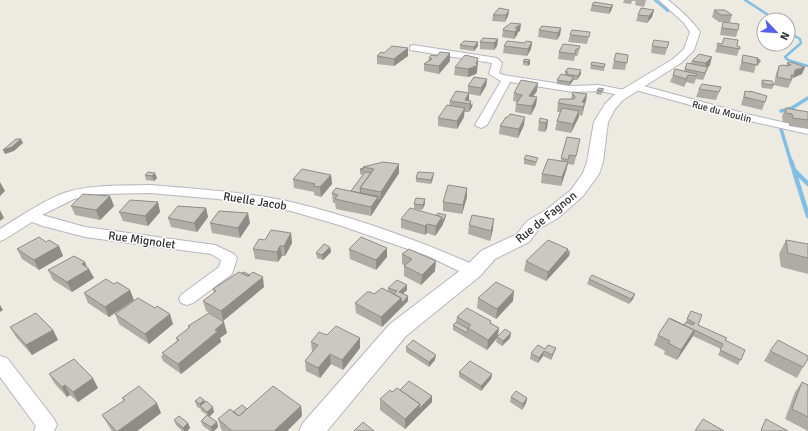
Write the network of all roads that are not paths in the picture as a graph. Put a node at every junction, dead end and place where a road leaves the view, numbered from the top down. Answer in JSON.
{"nodes":[{"id":1,"x":663,"y":0,"type":"edge"},
{"id":2,"x":413,"y":48,"type":"dead end"},
{"id":3,"x":428,"y":50,"type":"junction"},
{"id":4,"x":420,"y":59,"type":"dead end"},
{"id":5,"x":507,"y":79,"type":"junction"},
{"id":6,"x":631,"y":90,"type":"junction"},
{"id":7,"x":481,"y":125,"type":"dead end"},
{"id":8,"x":808,"y":131,"type":"edge"},
{"id":9,"x":31,"y":216,"type":"junction"},
{"id":10,"x":0,"y":236,"type":"edge"},
{"id":11,"x":473,"y":271,"type":"junction"},
{"id":12,"x":187,"y":299,"type":"dead end"},
{"id":13,"x":0,"y":363,"type":"edge"},
{"id":14,"x":44,"y":431,"type":"edge"},
{"id":15,"x":312,"y":431,"type":"edge"}],
"edges":[{"from":1,"to":6,"type":"street","name":"Rue de Fagnon"},
{"from":2,"to":3,"type":"street"},
{"from":3,"to":4,"type":"street"},
{"from":3,"to":5,"type":"street"},
{"from":5,"to":6,"type":"street","name":"Rue du Moulin"},
{"from":5,"to":7,"type":"street"},
{"from":6,"to":8,"type":"street","name":"Rue du Moulin"},
{"from":6,"to":11,"type":"street","name":"Rue de Fagnon"},
{"from":9,"to":10,"type":"street"},
{"from":9,"to":11,"type":"street","name":"Ruelle Jacob"},
{"from":9,"to":12,"type":"street","name":"Rue Mignolet"},
{"from":11,"to":15,"type":"street","name":"Rue de Fagnon"},
{"from":13,"to":14,"type":"street"}]}
